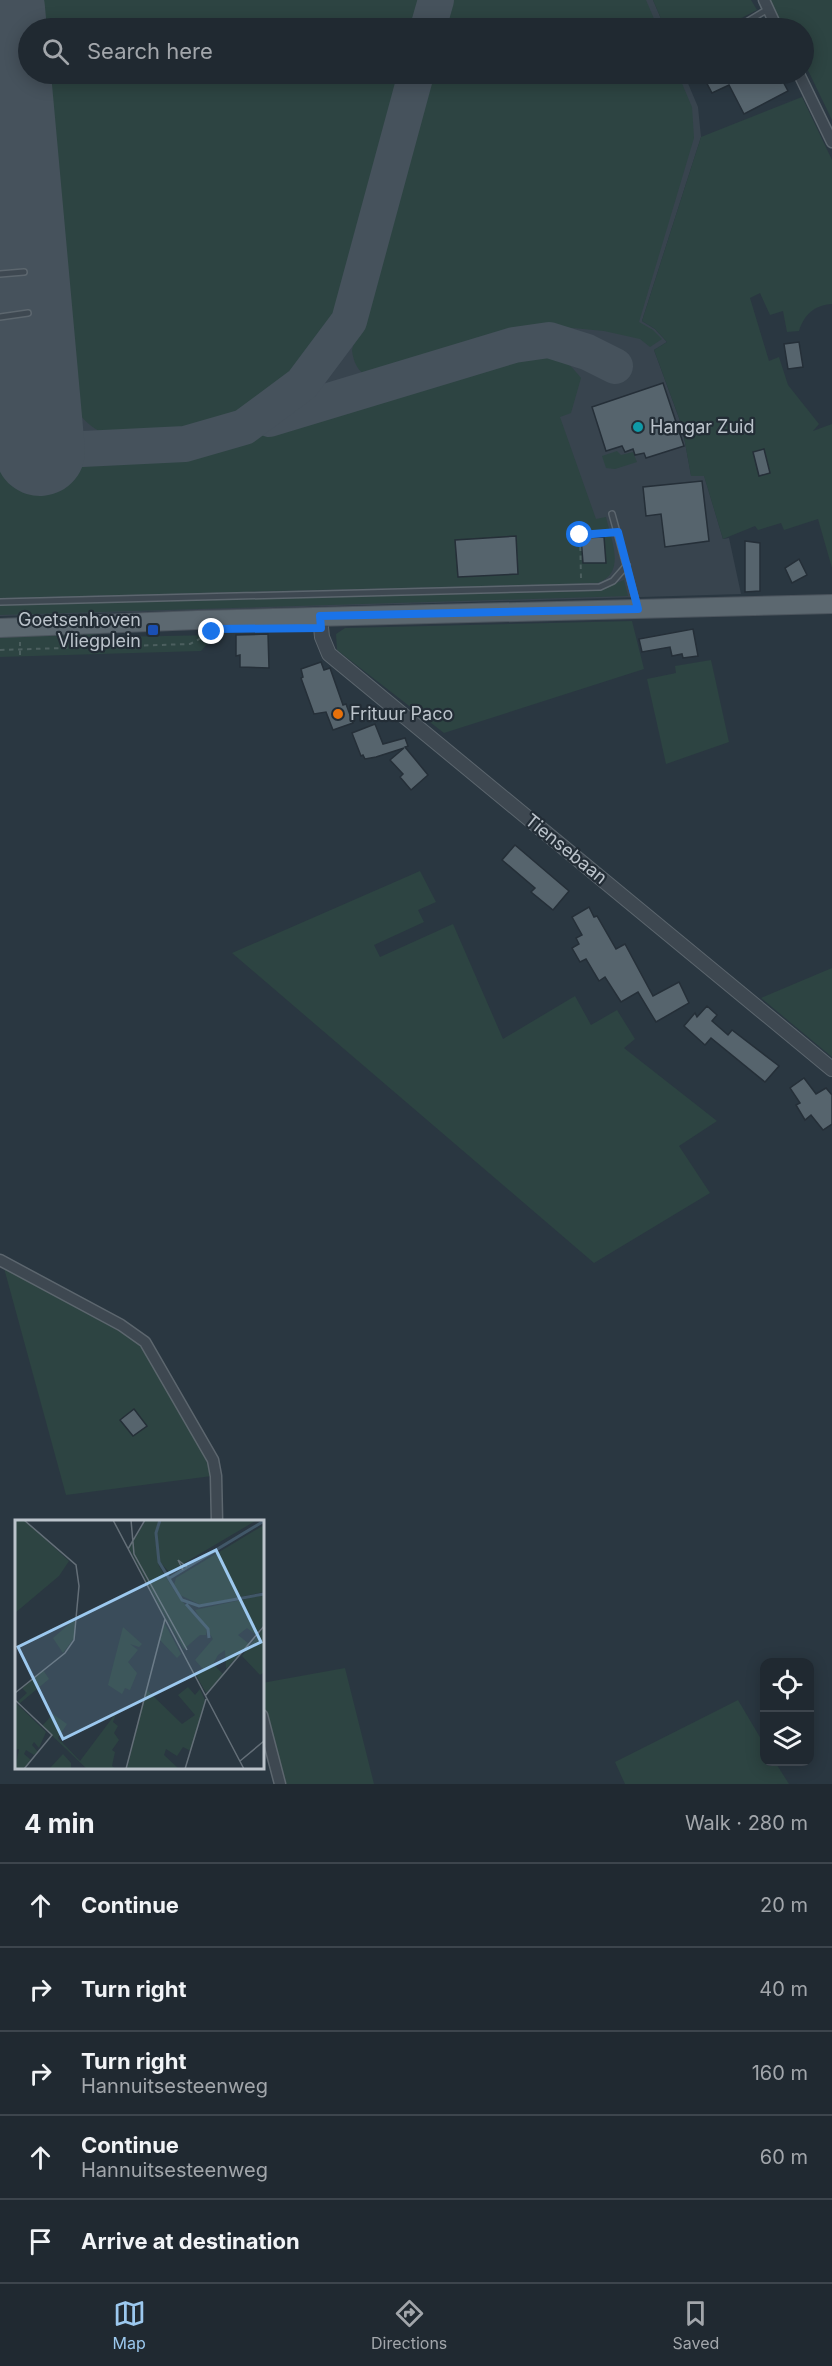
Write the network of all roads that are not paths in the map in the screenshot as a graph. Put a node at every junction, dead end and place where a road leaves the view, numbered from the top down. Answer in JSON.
{"nodes":[{"id":1,"x":766,"y":5,"type":"edge"},
{"id":2,"x":750,"y":18,"type":"edge"},
{"id":3,"x":804,"y":84,"type":"edge"},
{"id":4,"x":832,"y":142,"type":"edge"},
{"id":5,"x":24,"y":272,"type":"dead end"},
{"id":6,"x":0,"y":274,"type":"edge"},
{"id":7,"x":28,"y":313,"type":"dead end"},
{"id":8,"x":0,"y":317,"type":"edge"},
{"id":9,"x":612,"y":514,"type":"dead end"},
{"id":10,"x":627,"y":565,"type":"junction"},
{"id":11,"x":0,"y":602,"type":"edge"},
{"id":12,"x":832,"y":603,"type":"edge"},
{"id":13,"x":638,"y":609,"type":"junction"},
{"id":14,"x":320,"y":616,"type":"junction"},
{"id":15,"x":0,"y":628,"type":"edge"},
{"id":16,"x":832,"y":1069,"type":"edge"},
{"id":17,"x":0,"y":1260,"type":"edge"},
{"id":18,"x":217,"y":1520,"type":"edge"},
{"id":19,"x":264,"y":1723,"type":"edge"},
{"id":20,"x":280,"y":1784,"type":"edge"}],
"edges":[{"from":1,"to":2,"type":"lane"},
{"from":3,"to":4,"type":"street"},
{"from":5,"to":6,"type":"lane"},
{"from":7,"to":8,"type":"lane"},
{"from":9,"to":10,"type":"lane"},
{"from":10,"to":11,"type":"lane"},
{"from":10,"to":13,"type":"lane"},
{"from":12,"to":13,"type":"main road"},
{"from":13,"to":14,"type":"main road"},
{"from":14,"to":15,"type":"main road"},
{"from":14,"to":16,"type":"street","name":"Tiensebaan"},
{"from":17,"to":18,"type":"street"},
{"from":19,"to":20,"type":"street"}]}
